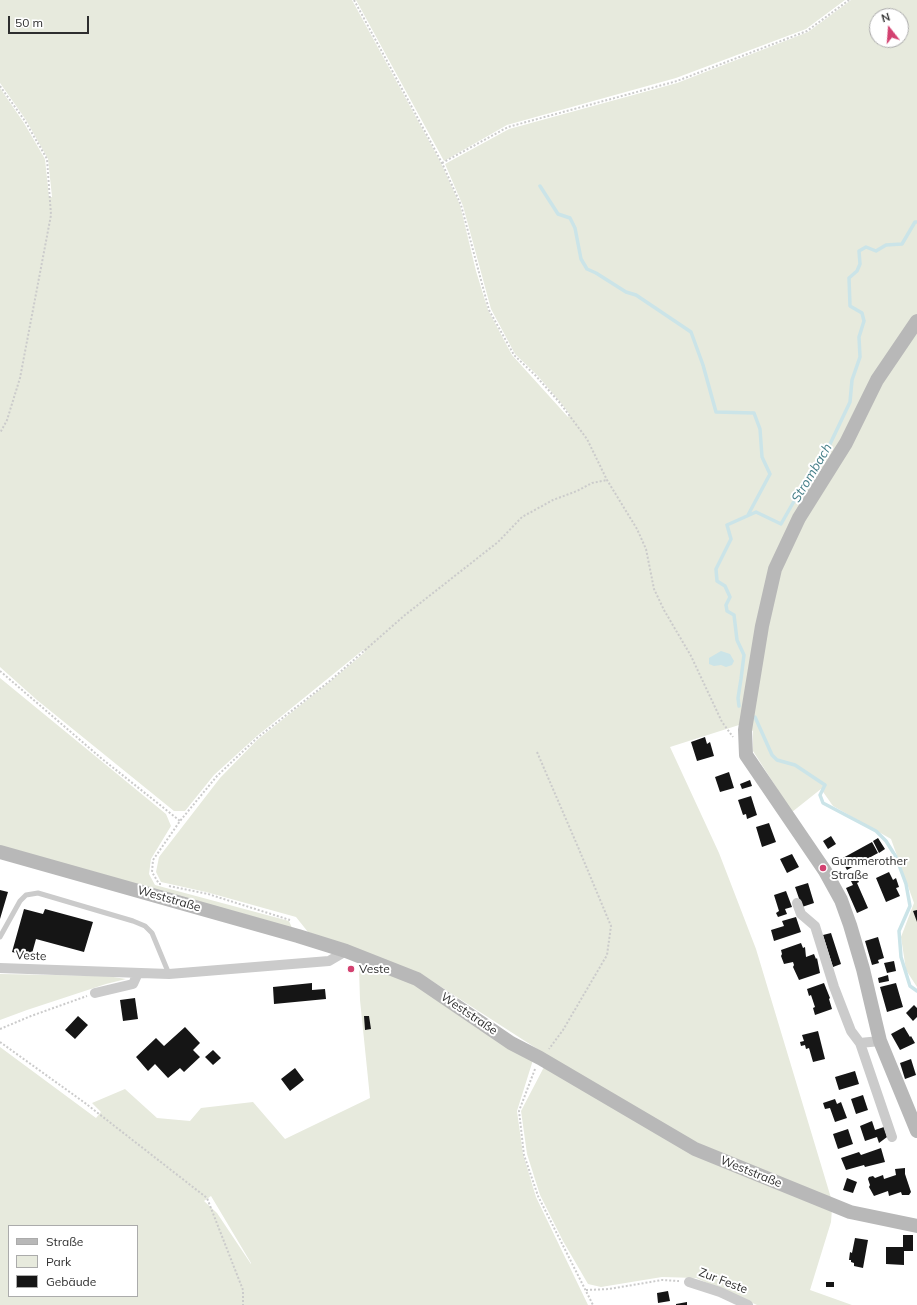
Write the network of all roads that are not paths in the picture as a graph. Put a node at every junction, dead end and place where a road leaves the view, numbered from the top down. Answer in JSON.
{"nodes":[{"id":1,"x":917,"y":322,"type":"edge"},
{"id":2,"x":0,"y":852,"type":"edge"},
{"id":3,"x":797,"y":903,"type":"dead end"},
{"id":4,"x":0,"y":937,"type":"edge"},
{"id":5,"x":346,"y":951,"type":"junction"},
{"id":6,"x":0,"y":968,"type":"edge"},
{"id":7,"x":138,"y":973,"type":"junction"},
{"id":8,"x":169,"y":974,"type":"junction"},
{"id":9,"x":95,"y":993,"type":"road end"},
{"id":10,"x":880,"y":1041,"type":"junction"},
{"id":11,"x":860,"y":1043,"type":"junction"},
{"id":12,"x":917,"y":1131,"type":"edge"},
{"id":13,"x":892,"y":1137,"type":"dead end"},
{"id":14,"x":917,"y":1226,"type":"edge"},
{"id":15,"x":689,"y":1282,"type":"road end"},
{"id":16,"x":748,"y":1305,"type":"edge"}],
"edges":[{"from":1,"to":10,"type":"main road"},
{"from":2,"to":5,"type":"main road","name":"Weststraße"},
{"from":3,"to":11,"type":"street"},
{"from":4,"to":8,"type":"lane"},
{"from":5,"to":8,"type":"street","name":"Veste"},
{"from":5,"to":14,"type":"main road","name":"Weststraße"},
{"from":6,"to":7,"type":"street","name":"Veste"},
{"from":7,"to":8,"type":"street","name":"Veste"},
{"from":7,"to":9,"type":"street"},
{"from":10,"to":11,"type":"street"},
{"from":10,"to":12,"type":"main road"},
{"from":11,"to":13,"type":"street"},
{"from":15,"to":16,"type":"street","name":"Zur Feste"}]}
